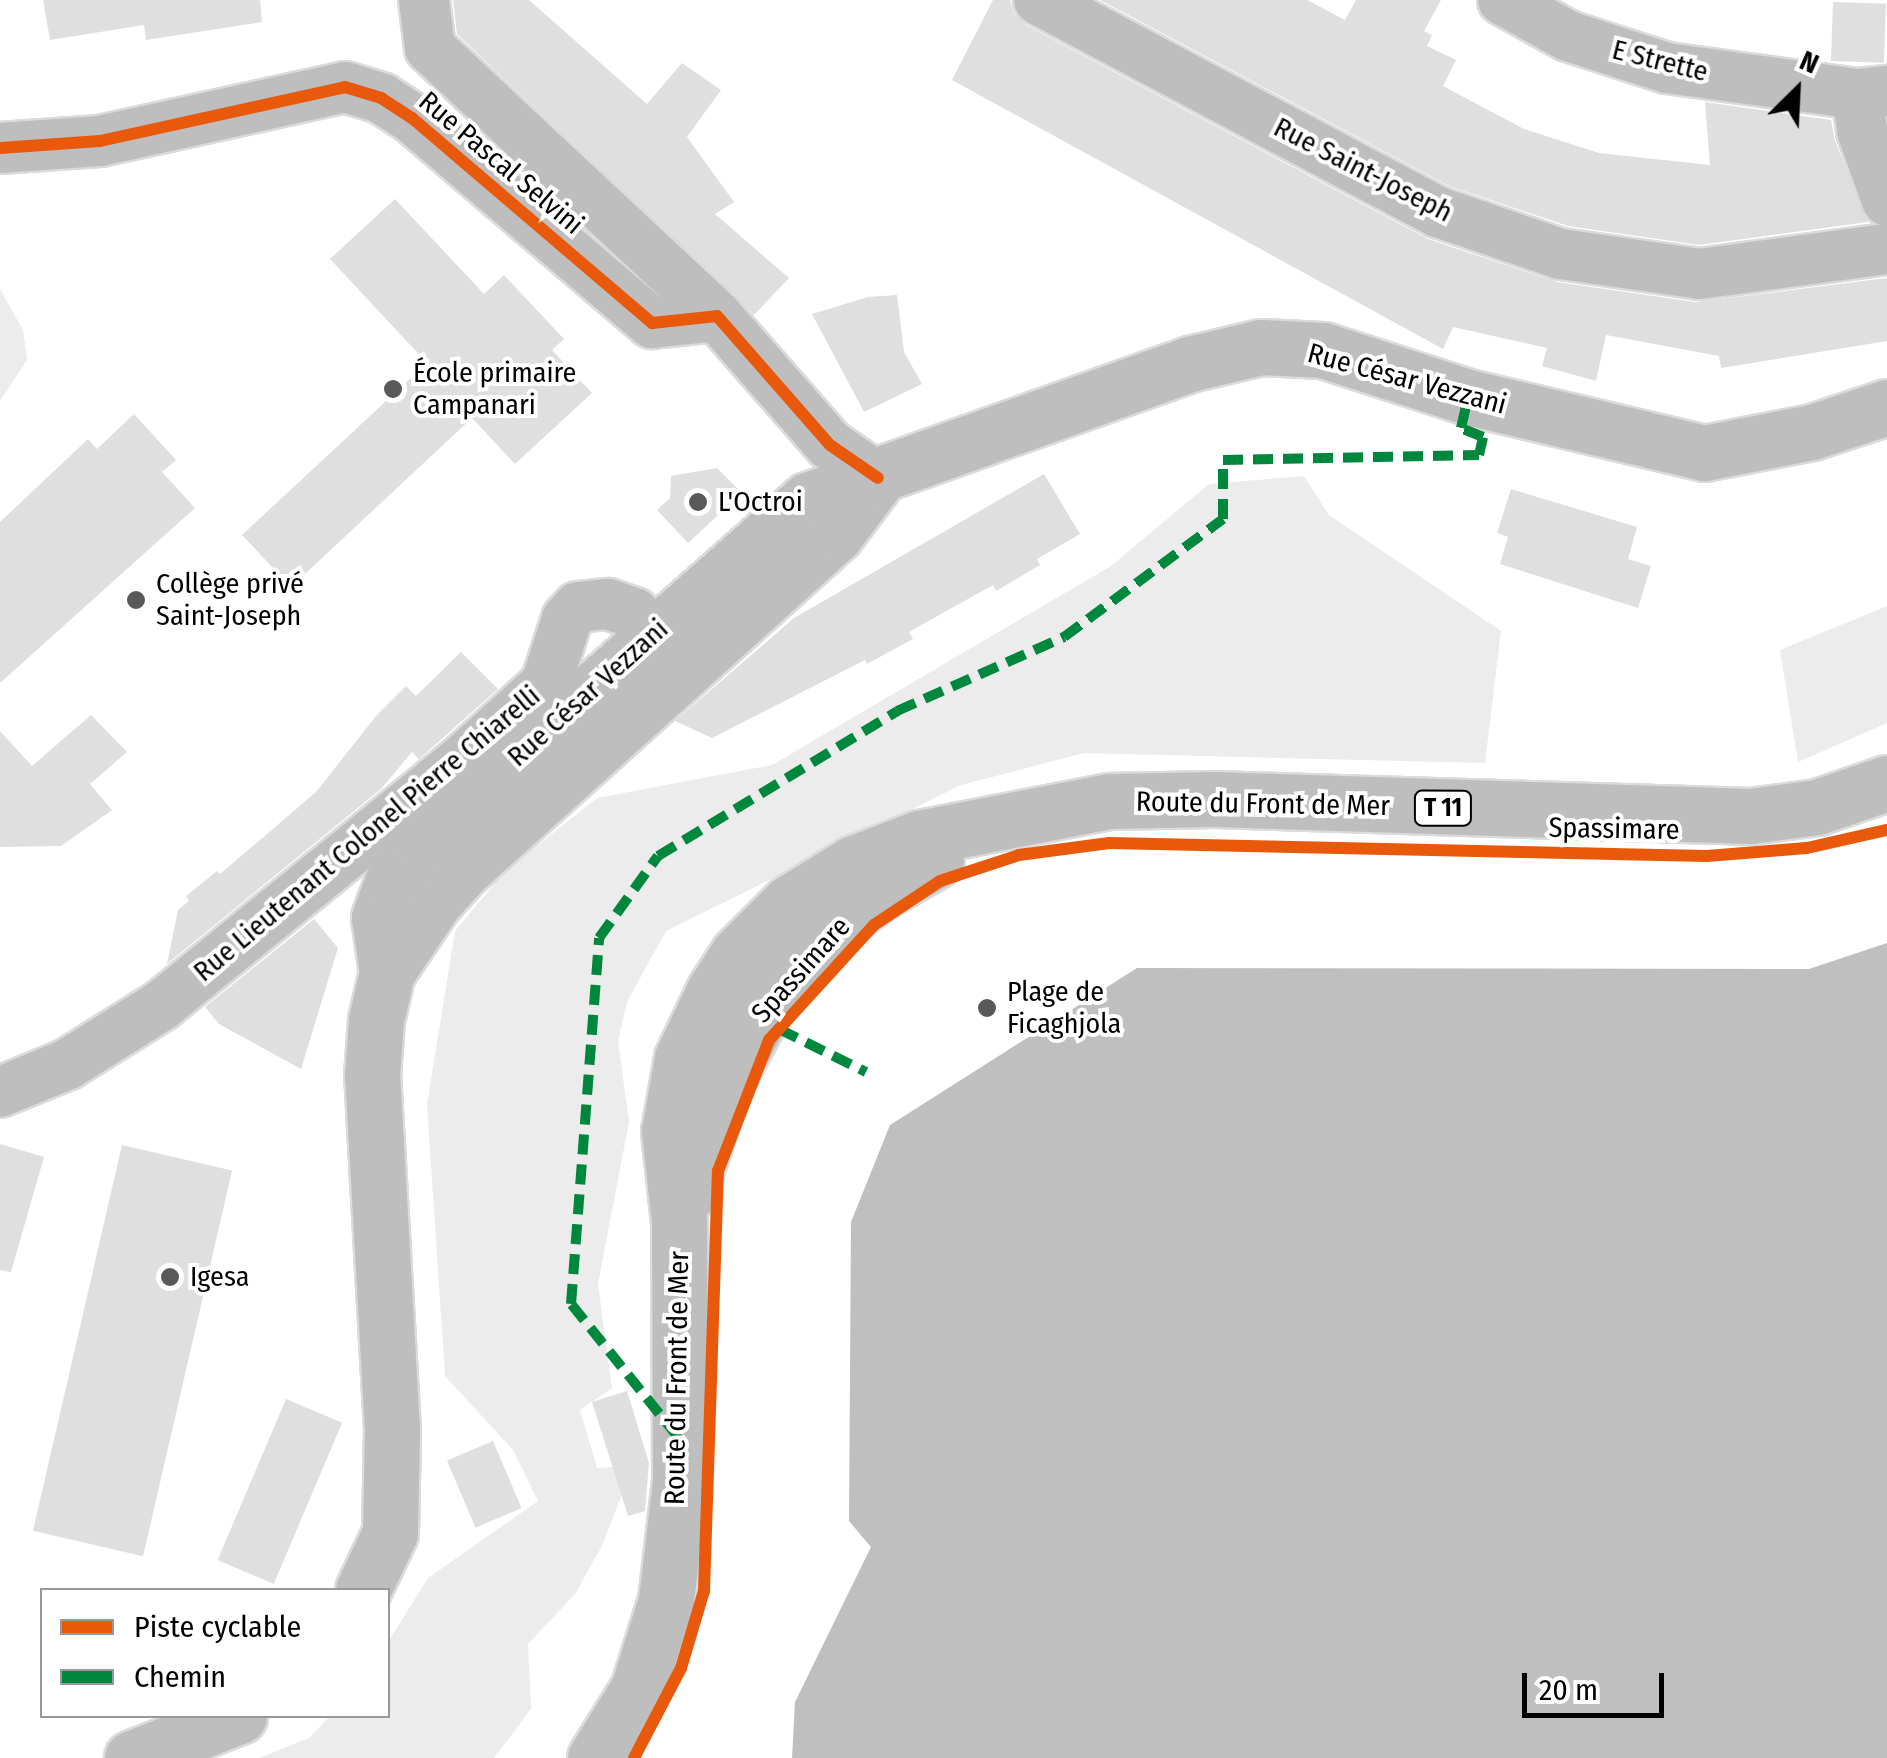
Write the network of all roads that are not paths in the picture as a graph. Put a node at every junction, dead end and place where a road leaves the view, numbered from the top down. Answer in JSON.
{"nodes":[{"id":1,"x":424,"y":0,"type":"edge"},
{"id":2,"x":1039,"y":0,"type":"edge"},
{"id":3,"x":1502,"y":0,"type":"edge"},
{"id":4,"x":1872,"y":93,"type":"edge"},
{"id":5,"x":0,"y":148,"type":"edge"},
{"id":6,"x":1887,"y":201,"type":"edge"},
{"id":7,"x":1887,"y":248,"type":"edge"},
{"id":8,"x":716,"y":316,"type":"junction"},
{"id":9,"x":1887,"y":407,"type":"edge"},
{"id":10,"x":878,"y":478,"type":"junction"},
{"id":11,"x":669,"y":651,"type":"junction"},
{"id":12,"x":1887,"y":783,"type":"edge"},
{"id":13,"x":0,"y":1092,"type":"edge"},
{"id":14,"x":364,"y":1588,"type":"edge"},
{"id":15,"x":234,"y":1718,"type":"edge"},
{"id":16,"x":132,"y":1758,"type":"edge"},
{"id":17,"x":595,"y":1758,"type":"edge"}],
"edges":[{"from":1,"to":8,"type":"street"},
{"from":2,"to":7,"type":"street","name":"Rue Saint-Joseph"},
{"from":3,"to":4,"type":"street","name":"E Strette"},
{"from":4,"to":6,"type":"street"},
{"from":5,"to":8,"type":"street","name":"Rue Pascal Selvini"},
{"from":8,"to":10,"type":"street"},
{"from":9,"to":10,"type":"main road","name":"Rue César Vezzani"},
{"from":10,"to":11,"type":"main road","name":"Rue César Vezzani"},
{"from":11,"to":13,"type":"street","name":"Rue Lieutenant Colonel Pierre Chiarelli"},
{"from":11,"to":14,"type":"main road","name":"Rue César Vezzani"},
{"from":12,"to":17,"type":"main road","name":"Route du Front de Mer","number":"T 11"},
{"from":15,"to":16,"type":"main road"}]}
